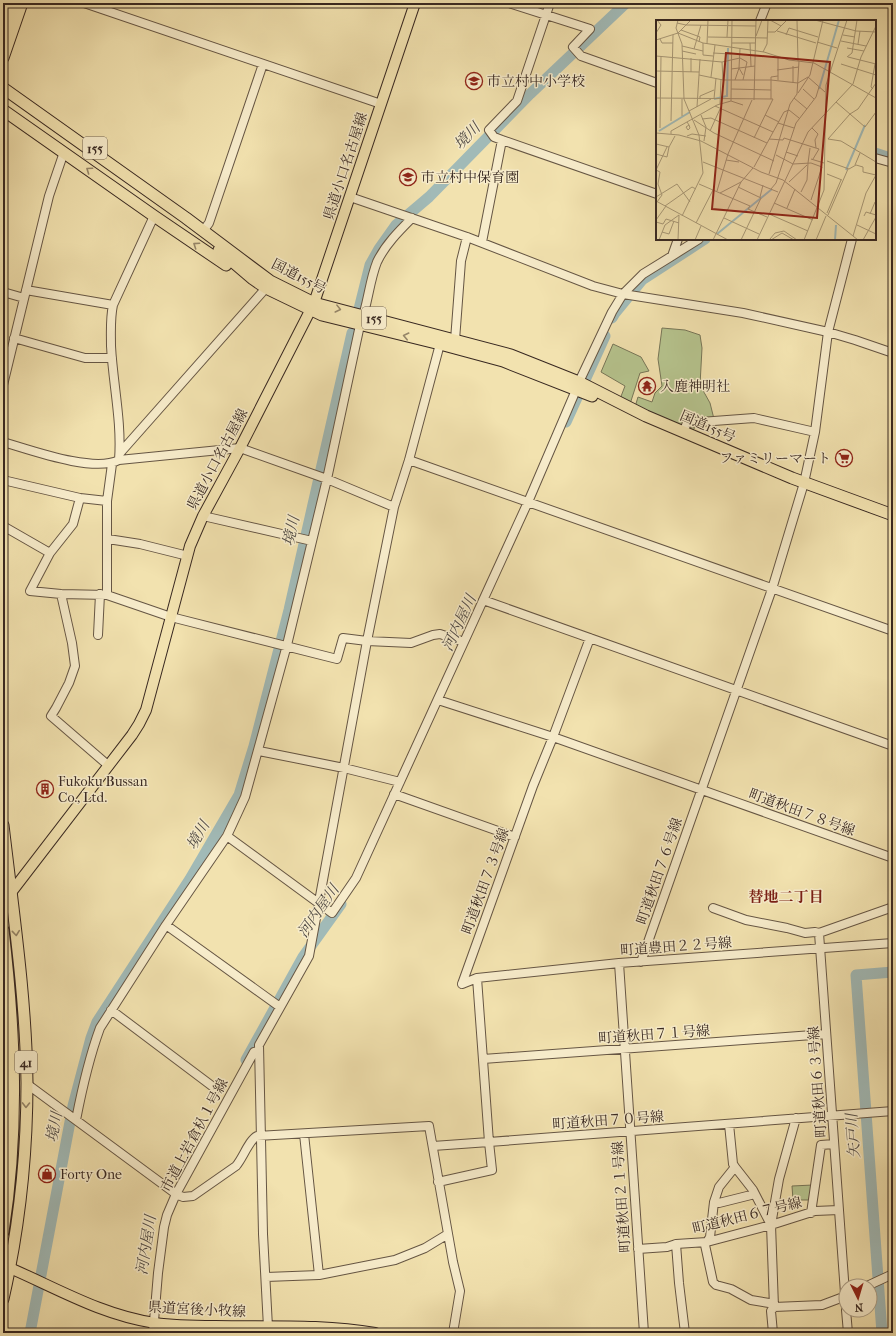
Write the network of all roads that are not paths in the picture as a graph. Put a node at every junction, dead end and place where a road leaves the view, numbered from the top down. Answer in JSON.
{"nodes":[{"id":1,"x":6,"y":3,"type":"edge"},
{"id":2,"x":12,"y":3,"type":"edge"},
{"id":3,"x":22,"y":3,"type":"edge"},
{"id":4,"x":84,"y":3,"type":"edge"},
{"id":5,"x":509,"y":3,"type":"edge"},
{"id":6,"x":550,"y":3,"type":"edge"},
{"id":7,"x":767,"y":3,"type":"edge"},
{"id":8,"x":412,"y":4,"type":"edge"},
{"id":9,"x":3,"y":12,"type":"edge"},
{"id":10,"x":545,"y":16,"type":"junction"},
{"id":11,"x":760,"y":20,"type":"edge"},
{"id":12,"x":3,"y":33,"type":"edge"},
{"id":13,"x":3,"y":58,"type":"edge"},
{"id":14,"x":263,"y":64,"type":"junction"},
{"id":15,"x":3,"y":80,"type":"edge"},
{"id":16,"x":656,"y":83,"type":"edge"},
{"id":17,"x":3,"y":88,"type":"edge"},
{"id":18,"x":3,"y":94,"type":"edge"},
{"id":19,"x":381,"y":104,"type":"junction"},
{"id":20,"x":3,"y":110,"type":"edge"},
{"id":21,"x":502,"y":140,"type":"junction"},
{"id":22,"x":64,"y":152,"type":"junction"},
{"id":23,"x":876,"y":158,"type":"edge"},
{"id":24,"x":893,"y":163,"type":"edge"},
{"id":25,"x":656,"y":194,"type":"edge"},
{"id":26,"x":350,"y":197,"type":"junction"},
{"id":27,"x":154,"y":199,"type":"junction"},
{"id":28,"x":154,"y":216,"type":"junction"},
{"id":29,"x":186,"y":218,"type":"junction"},
{"id":30,"x":412,"y":218,"type":"junction"},
{"id":31,"x":203,"y":231,"type":"junction"},
{"id":32,"x":467,"y":237,"type":"junction"},
{"id":33,"x":678,"y":240,"type":"edge"},
{"id":34,"x":697,"y":240,"type":"edge"},
{"id":35,"x":852,"y":240,"type":"edge"},
{"id":36,"x":482,"y":242,"type":"junction"},
{"id":37,"x":672,"y":256,"type":"junction"},
{"id":38,"x":253,"y":280,"type":"junction"},
{"id":39,"x":266,"y":288,"type":"junction"},
{"id":40,"x":3,"y":292,"type":"edge"},
{"id":41,"x":25,"y":294,"type":"junction"},
{"id":42,"x":624,"y":294,"type":"junction"},
{"id":43,"x":113,"y":305,"type":"junction"},
{"id":44,"x":313,"y":307,"type":"junction"},
{"id":45,"x":362,"y":320,"type":"junction"},
{"id":46,"x":828,"y":332,"type":"junction"},
{"id":47,"x":14,"y":338,"type":"junction"},
{"id":48,"x":455,"y":340,"type":"junction"},
{"id":49,"x":440,"y":344,"type":"junction"},
{"id":50,"x":893,"y":353,"type":"edge"},
{"id":51,"x":112,"y":358,"type":"junction"},
{"id":52,"x":3,"y":385,"type":"edge"},
{"id":53,"x":578,"y":386,"type":"junction"},
{"id":54,"x":683,"y":432,"type":"junction"},
{"id":55,"x":815,"y":432,"type":"junction"},
{"id":56,"x":3,"y":442,"type":"edge"},
{"id":57,"x":240,"y":448,"type":"junction"},
{"id":58,"x":117,"y":459,"type":"junction"},
{"id":59,"x":409,"y":460,"type":"junction"},
{"id":60,"x":3,"y":480,"type":"edge"},
{"id":61,"x":327,"y":480,"type":"junction"},
{"id":62,"x":804,"y":483,"type":"junction"},
{"id":63,"x":80,"y":498,"type":"junction"},
{"id":64,"x":107,"y":501,"type":"junction"},
{"id":65,"x":528,"y":502,"type":"junction"},
{"id":66,"x":394,"y":507,"type":"junction"},
{"id":67,"x":893,"y":515,"type":"edge"},
{"id":68,"x":203,"y":516,"type":"junction"},
{"id":69,"x":3,"y":526,"type":"edge"},
{"id":70,"x":108,"y":539,"type":"junction"},
{"id":71,"x":312,"y":541,"type":"junction"},
{"id":72,"x":50,"y":553,"type":"junction"},
{"id":73,"x":188,"y":556,"type":"junction"},
{"id":74,"x":772,"y":589,"type":"junction"},
{"id":75,"x":61,"y":594,"type":"junction"},
{"id":76,"x":104,"y":594,"type":"junction"},
{"id":77,"x":483,"y":600,"type":"junction"},
{"id":78,"x":171,"y":617,"type":"junction"},
{"id":79,"x":893,"y":631,"type":"edge"},
{"id":80,"x":98,"y":635,"type":"dead end"},
{"id":81,"x":590,"y":638,"type":"junction"},
{"id":82,"x":367,"y":641,"type":"junction"},
{"id":83,"x":464,"y":642,"type":"junction"},
{"id":84,"x":283,"y":645,"type":"junction"},
{"id":85,"x":736,"y":691,"type":"junction"},
{"id":86,"x":438,"y":700,"type":"junction"},
{"id":87,"x":553,"y":737,"type":"junction"},
{"id":88,"x":893,"y":746,"type":"edge"},
{"id":89,"x":259,"y":751,"type":"junction"},
{"id":90,"x":109,"y":766,"type":"junction"},
{"id":91,"x":344,"y":768,"type":"junction"},
{"id":92,"x":400,"y":782,"type":"junction"},
{"id":93,"x":702,"y":790,"type":"junction"},
{"id":94,"x":394,"y":794,"type":"junction"},
{"id":95,"x":3,"y":825,"type":"edge"},
{"id":96,"x":227,"y":836,"type":"junction"},
{"id":97,"x":515,"y":837,"type":"junction"},
{"id":98,"x":893,"y":858,"type":"edge"},
{"id":99,"x":11,"y":893,"type":"junction"},
{"id":100,"x":3,"y":903,"type":"edge"},
{"id":101,"x":318,"y":903,"type":"junction"},
{"id":102,"x":893,"y":907,"type":"edge"},
{"id":103,"x":713,"y":908,"type":"dead end"},
{"id":104,"x":166,"y":925,"type":"junction"},
{"id":105,"x":3,"y":930,"type":"edge"},
{"id":106,"x":819,"y":933,"type":"junction"},
{"id":107,"x":893,"y":943,"type":"edge"},
{"id":108,"x":820,"y":949,"type":"junction"},
{"id":109,"x":641,"y":962,"type":"junction"},
{"id":110,"x":619,"y":963,"type":"junction"},
{"id":111,"x":477,"y":978,"type":"junction"},
{"id":112,"x":462,"y":984,"type":"joint"},
{"id":113,"x":280,"y":1007,"type":"junction"},
{"id":114,"x":111,"y":1010,"type":"junction"},
{"id":115,"x":826,"y":1032,"type":"junction"},
{"id":116,"x":625,"y":1047,"type":"junction"},
{"id":117,"x":259,"y":1051,"type":"junction"},
{"id":118,"x":483,"y":1057,"type":"junction"},
{"id":119,"x":26,"y":1084,"type":"junction"},
{"id":120,"x":216,"y":1089,"type":"dead end"},
{"id":121,"x":893,"y":1111,"type":"edge"},
{"id":122,"x":832,"y":1115,"type":"junction"},
{"id":123,"x":796,"y":1118,"type":"junction"},
{"id":124,"x":76,"y":1120,"type":"junction"},
{"id":125,"x":729,"y":1124,"type":"junction"},
{"id":126,"x":630,"y":1131,"type":"junction"},
{"id":127,"x":304,"y":1134,"type":"junction"},
{"id":128,"x":261,"y":1135,"type":"junction"},
{"id":129,"x":489,"y":1142,"type":"junction"},
{"id":130,"x":834,"y":1144,"type":"junction"},
{"id":131,"x":433,"y":1146,"type":"junction"},
{"id":132,"x":735,"y":1167,"type":"junction"},
{"id":133,"x":438,"y":1182,"type":"junction"},
{"id":134,"x":176,"y":1194,"type":"junction"},
{"id":135,"x":755,"y":1194,"type":"junction"},
{"id":136,"x":714,"y":1202,"type":"junction"},
{"id":137,"x":839,"y":1210,"type":"junction"},
{"id":138,"x":811,"y":1213,"type":"junction"},
{"id":139,"x":771,"y":1225,"type":"junction"},
{"id":140,"x":3,"y":1232,"type":"edge"},
{"id":141,"x":448,"y":1234,"type":"junction"},
{"id":142,"x":707,"y":1242,"type":"junction"},
{"id":143,"x":676,"y":1244,"type":"junction"},
{"id":144,"x":638,"y":1249,"type":"junction"},
{"id":145,"x":6,"y":1266,"type":"edge"},
{"id":146,"x":893,"y":1274,"type":"edge"},
{"id":147,"x":319,"y":1275,"type":"junction"},
{"id":148,"x":266,"y":1277,"type":"junction"},
{"id":149,"x":845,"y":1278,"type":"edge"},
{"id":150,"x":878,"y":1281,"type":"edge"},
{"id":151,"x":3,"y":1299,"type":"edge"},
{"id":152,"x":838,"y":1299,"type":"edge"},
{"id":153,"x":774,"y":1307,"type":"junction"},
{"id":154,"x":847,"y":1318,"type":"edge"},
{"id":155,"x":268,"y":1327,"type":"junction"},
{"id":156,"x":154,"y":1328,"type":"edge"},
{"id":157,"x":279,"y":1330,"type":"edge"},
{"id":158,"x":375,"y":1333,"type":"edge"},
{"id":159,"x":453,"y":1333,"type":"edge"},
{"id":160,"x":644,"y":1333,"type":"edge"},
{"id":161,"x":685,"y":1333,"type":"edge"},
{"id":162,"x":773,"y":1333,"type":"edge"},
{"id":163,"x":848,"y":1333,"type":"edge"}],
"edges":[{"from":1,"to":9,"type":"highway"},
{"from":2,"to":12,"type":"highway"},
{"from":3,"to":13,"type":"highway"},
{"from":4,"to":14,"type":"street"},
{"from":5,"to":10,"type":"street"},
{"from":6,"to":10,"type":"street"},
{"from":7,"to":11,"type":"street"},
{"from":8,"to":19,"type":"main road","name":"県道小口名古屋線"},
{"from":10,"to":16,"type":"street"},
{"from":10,"to":21,"type":"street"},
{"from":14,"to":19,"type":"street"},
{"from":14,"to":31,"type":"street"},
{"from":15,"to":29,"type":"highway","number":"155"},
{"from":17,"to":27,"type":"highway","name":"国道155号","number":"155"},
{"from":18,"to":27,"type":"highway","name":"国道155号","number":"155"},
{"from":19,"to":26,"type":"main road","name":"県道小口名古屋線"},
{"from":20,"to":22,"type":"highway","number":"155"},
{"from":21,"to":25,"type":"street"},
{"from":21,"to":36,"type":"street"},
{"from":28,"to":22,"type":"highway","number":"155","one_way":true},
{"from":22,"to":41,"type":"street"},
{"from":23,"to":24,"type":"street"},
{"from":26,"to":30,"type":"street"},
{"from":26,"to":44,"type":"main road","name":"県道小口名古屋線"},
{"from":27,"to":29,"type":"highway","name":"国道155号","number":"155"},
{"from":27,"to":38,"type":"highway","name":"国道155号","number":"155"},
{"from":38,"to":28,"type":"highway","number":"155","one_way":true},
{"from":28,"to":43,"type":"street"},
{"from":29,"to":31,"type":"highway","name":"国道155号","number":"155"},
{"from":30,"to":32,"type":"street"},
{"from":30,"to":45,"type":"street"},
{"from":31,"to":44,"type":"highway","name":"国道155号","number":"155"},
{"from":32,"to":36,"type":"street"},
{"from":32,"to":48,"type":"street"},
{"from":33,"to":37,"type":"street"},
{"from":34,"to":37,"type":"street"},
{"from":35,"to":46,"type":"street","name":"町道秋田７６号線"},
{"from":36,"to":42,"type":"street"},
{"from":37,"to":42,"type":"street"},
{"from":38,"to":39,"type":"highway","name":"国道155号","number":"155"},
{"from":39,"to":44,"type":"highway","name":"国道155号","number":"155"},
{"from":39,"to":58,"type":"street"},
{"from":40,"to":41,"type":"street"},
{"from":41,"to":43,"type":"street"},
{"from":41,"to":47,"type":"street"},
{"from":42,"to":46,"type":"street"},
{"from":42,"to":53,"type":"street"},
{"from":43,"to":51,"type":"street"},
{"from":44,"to":45,"type":"highway","name":"国道155号","number":"155"},
{"from":44,"to":57,"type":"main road","name":"県道小口名古屋線"},
{"from":45,"to":48,"type":"highway","name":"国道155号","number":"155"},
{"from":49,"to":45,"type":"highway","name":"国道155号","number":"155","one_way":true},
{"from":45,"to":61,"type":"street"},
{"from":46,"to":50,"type":"street"},
{"from":46,"to":55,"type":"street","name":"町道秋田７６号線"},
{"from":47,"to":51,"type":"street"},
{"from":47,"to":52,"type":"street"},
{"from":48,"to":53,"type":"highway","name":"国道155号","number":"155"},
{"from":49,"to":53,"type":"highway","name":"国道155号","number":"155"},
{"from":49,"to":59,"type":"street"},
{"from":51,"to":58,"type":"street"},
{"from":53,"to":54,"type":"highway","name":"国道155号","number":"155"},
{"from":53,"to":65,"type":"street"},
{"from":54,"to":55,"type":"street"},
{"from":54,"to":62,"type":"highway","name":"国道155号","number":"155"},
{"from":55,"to":62,"type":"street","name":"町道秋田７６号線"},
{"from":56,"to":58,"type":"street"},
{"from":57,"to":58,"type":"street"},
{"from":57,"to":61,"type":"street"},
{"from":57,"to":68,"type":"main road","name":"県道小口名古屋線"},
{"from":58,"to":64,"type":"street"},
{"from":59,"to":65,"type":"street"},
{"from":59,"to":66,"type":"street"},
{"from":60,"to":63,"type":"street"},
{"from":61,"to":66,"type":"street"},
{"from":61,"to":71,"type":"street"},
{"from":62,"to":67,"type":"highway","name":"国道155号","number":"155"},
{"from":62,"to":74,"type":"street","name":"町道秋田７６号線"},
{"from":63,"to":64,"type":"street"},
{"from":63,"to":72,"type":"street"},
{"from":64,"to":70,"type":"street"},
{"from":65,"to":74,"type":"street"},
{"from":65,"to":77,"type":"street"},
{"from":66,"to":82,"type":"street"},
{"from":68,"to":71,"type":"street"},
{"from":68,"to":73,"type":"main road","name":"県道小口名古屋線"},
{"from":69,"to":72,"type":"street"},
{"from":70,"to":73,"type":"street"},
{"from":70,"to":76,"type":"street"},
{"from":71,"to":84,"type":"street"},
{"from":72,"to":75,"type":"street"},
{"from":73,"to":78,"type":"main road","name":"県道小口名古屋線"},
{"from":74,"to":79,"type":"street"},
{"from":74,"to":85,"type":"street","name":"町道秋田７６号線"},
{"from":75,"to":76,"type":"street"},
{"from":75,"to":90,"type":"street"},
{"from":76,"to":78,"type":"street"},
{"from":76,"to":80,"type":"street"},
{"from":77,"to":81,"type":"street"},
{"from":77,"to":83,"type":"street"},
{"from":78,"to":84,"type":"street"},
{"from":78,"to":90,"type":"main road","name":"県道小口名古屋線"},
{"from":81,"to":85,"type":"street"},
{"from":81,"to":87,"type":"street","name":"町道秋田７３号線"},
{"from":82,"to":83,"type":"street"},
{"from":82,"to":84,"type":"street"},
{"from":82,"to":91,"type":"street"},
{"from":83,"to":86,"type":"street"},
{"from":84,"to":89,"type":"street"},
{"from":85,"to":88,"type":"street"},
{"from":85,"to":93,"type":"street","name":"町道秋田７６号線"},
{"from":86,"to":87,"type":"street","name":"町道秋田７８号線"},
{"from":86,"to":92,"type":"street"},
{"from":87,"to":93,"type":"street","name":"町道秋田７８号線"},
{"from":87,"to":97,"type":"street","name":"町道秋田７３号線"},
{"from":89,"to":91,"type":"street"},
{"from":89,"to":96,"type":"street"},
{"from":90,"to":99,"type":"main road","name":"県道小口名古屋線"},
{"from":91,"to":92,"type":"street"},
{"from":91,"to":101,"type":"street"},
{"from":92,"to":94,"type":"street"},
{"from":93,"to":98,"type":"street","name":"町道秋田７８号線"},
{"from":93,"to":109,"type":"street","name":"町道秋田７６号線"},
{"from":94,"to":97,"type":"street"},
{"from":94,"to":101,"type":"street"},
{"from":95,"to":99,"type":"highway","number":"41"},
{"from":96,"to":101,"type":"street"},
{"from":96,"to":104,"type":"street"},
{"from":97,"to":112,"type":"street","name":"町道秋田７３号線"},
{"from":99,"to":100,"type":"main road","name":"県道小口名古屋線"},
{"from":99,"to":119,"type":"highway","number":"41","one_way":true},
{"from":101,"to":113,"type":"street"},
{"from":102,"to":106,"type":"street"},
{"from":103,"to":106,"type":"street"},
{"from":104,"to":113,"type":"street"},
{"from":104,"to":114,"type":"street"},
{"from":105,"to":140,"type":"highway","number":"41"},
{"from":106,"to":108,"type":"street","name":"町道秋田６３号線"},
{"from":107,"to":108,"type":"street","name":"町道豊田２２号線"},
{"from":108,"to":109,"type":"street","name":"町道豊田２２号線"},
{"from":108,"to":115,"type":"street","name":"町道秋田６３号線"},
{"from":109,"to":110,"type":"street","name":"町道豊田２２号線"},
{"from":110,"to":111,"type":"street","name":"町道豊田２２号線"},
{"from":110,"to":116,"type":"street","name":"町道秋田２１号線"},
{"from":111,"to":112,"type":"street","name":"町道豊田２２号線"},
{"from":111,"to":118,"type":"street"},
{"from":113,"to":117,"type":"street"},
{"from":114,"to":120,"type":"street"},
{"from":114,"to":124,"type":"street"},
{"from":115,"to":116,"type":"street","name":"町道秋田７１号線"},
{"from":115,"to":122,"type":"street","name":"町道秋田６３号線"},
{"from":116,"to":118,"type":"street","name":"町道秋田７１号線"},
{"from":116,"to":126,"type":"street","name":"町道秋田２１号線"},
{"from":117,"to":128,"type":"street"},
{"from":117,"to":134,"type":"street","name":"市道上岩倉杁１号線"},
{"from":118,"to":129,"type":"street"},
{"from":119,"to":124,"type":"street"},
{"from":119,"to":145,"type":"highway","number":"41","one_way":true},
{"from":121,"to":122,"type":"street","name":"町道秋田７０号線"},
{"from":122,"to":123,"type":"street","name":"町道秋田７０号線"},
{"from":122,"to":130,"type":"street","name":"町道秋田６３号線"},
{"from":123,"to":125,"type":"street","name":"町道秋田７０号線"},
{"from":123,"to":139,"type":"street"},
{"from":124,"to":134,"type":"street"},
{"from":125,"to":126,"type":"street","name":"町道秋田７０号線"},
{"from":125,"to":132,"type":"street"},
{"from":126,"to":129,"type":"street","name":"町道秋田７０号線"},
{"from":126,"to":144,"type":"street","name":"町道秋田２１号線"},
{"from":127,"to":128,"type":"street"},
{"from":127,"to":131,"type":"street"},
{"from":127,"to":147,"type":"street"},
{"from":128,"to":134,"type":"street"},
{"from":128,"to":148,"type":"street"},
{"from":129,"to":131,"type":"street","name":"町道秋田７０号線"},
{"from":129,"to":133,"type":"street"},
{"from":130,"to":137,"type":"street","name":"町道秋田６３号線"},
{"from":130,"to":138,"type":"street"},
{"from":131,"to":133,"type":"street"},
{"from":132,"to":135,"type":"street"},
{"from":132,"to":136,"type":"street"},
{"from":133,"to":141,"type":"street"},
{"from":134,"to":156,"type":"street","name":"市道上岩倉杁１号線"},
{"from":135,"to":136,"type":"street"},
{"from":135,"to":139,"type":"street"},
{"from":136,"to":142,"type":"street"},
{"from":137,"to":138,"type":"street","name":"町道秋田６７号線"},
{"from":137,"to":149,"type":"street","name":"町道秋田６３号線"},
{"from":138,"to":139,"type":"street","name":"町道秋田６７号線"},
{"from":139,"to":142,"type":"street","name":"町道秋田６７号線"},
{"from":139,"to":153,"type":"street"},
{"from":141,"to":147,"type":"street"},
{"from":141,"to":159,"type":"street"},
{"from":142,"to":143,"type":"street","name":"町道秋田６７号線"},
{"from":142,"to":153,"type":"street"},
{"from":143,"to":144,"type":"street","name":"町道秋田６７号線"},
{"from":143,"to":161,"type":"street"},
{"from":144,"to":160,"type":"street","name":"町道秋田２１号線"},
{"from":145,"to":151,"type":"highway","number":"41"},
{"from":145,"to":156,"type":"main road","name":"県道宮後小牧線"},
{"from":146,"to":150,"type":"street"},
{"from":147,"to":148,"type":"street"},
{"from":148,"to":155,"type":"street"},
{"from":152,"to":153,"type":"street"},
{"from":153,"to":162,"type":"street"},
{"from":154,"to":163,"type":"street"},
{"from":155,"to":156,"type":"main road","name":"県道宮後小牧線"},
{"from":155,"to":157,"type":"main road","name":"県道宮後小牧線"},
{"from":157,"to":158,"type":"main road","name":"県道宮後小牧線"}]}
